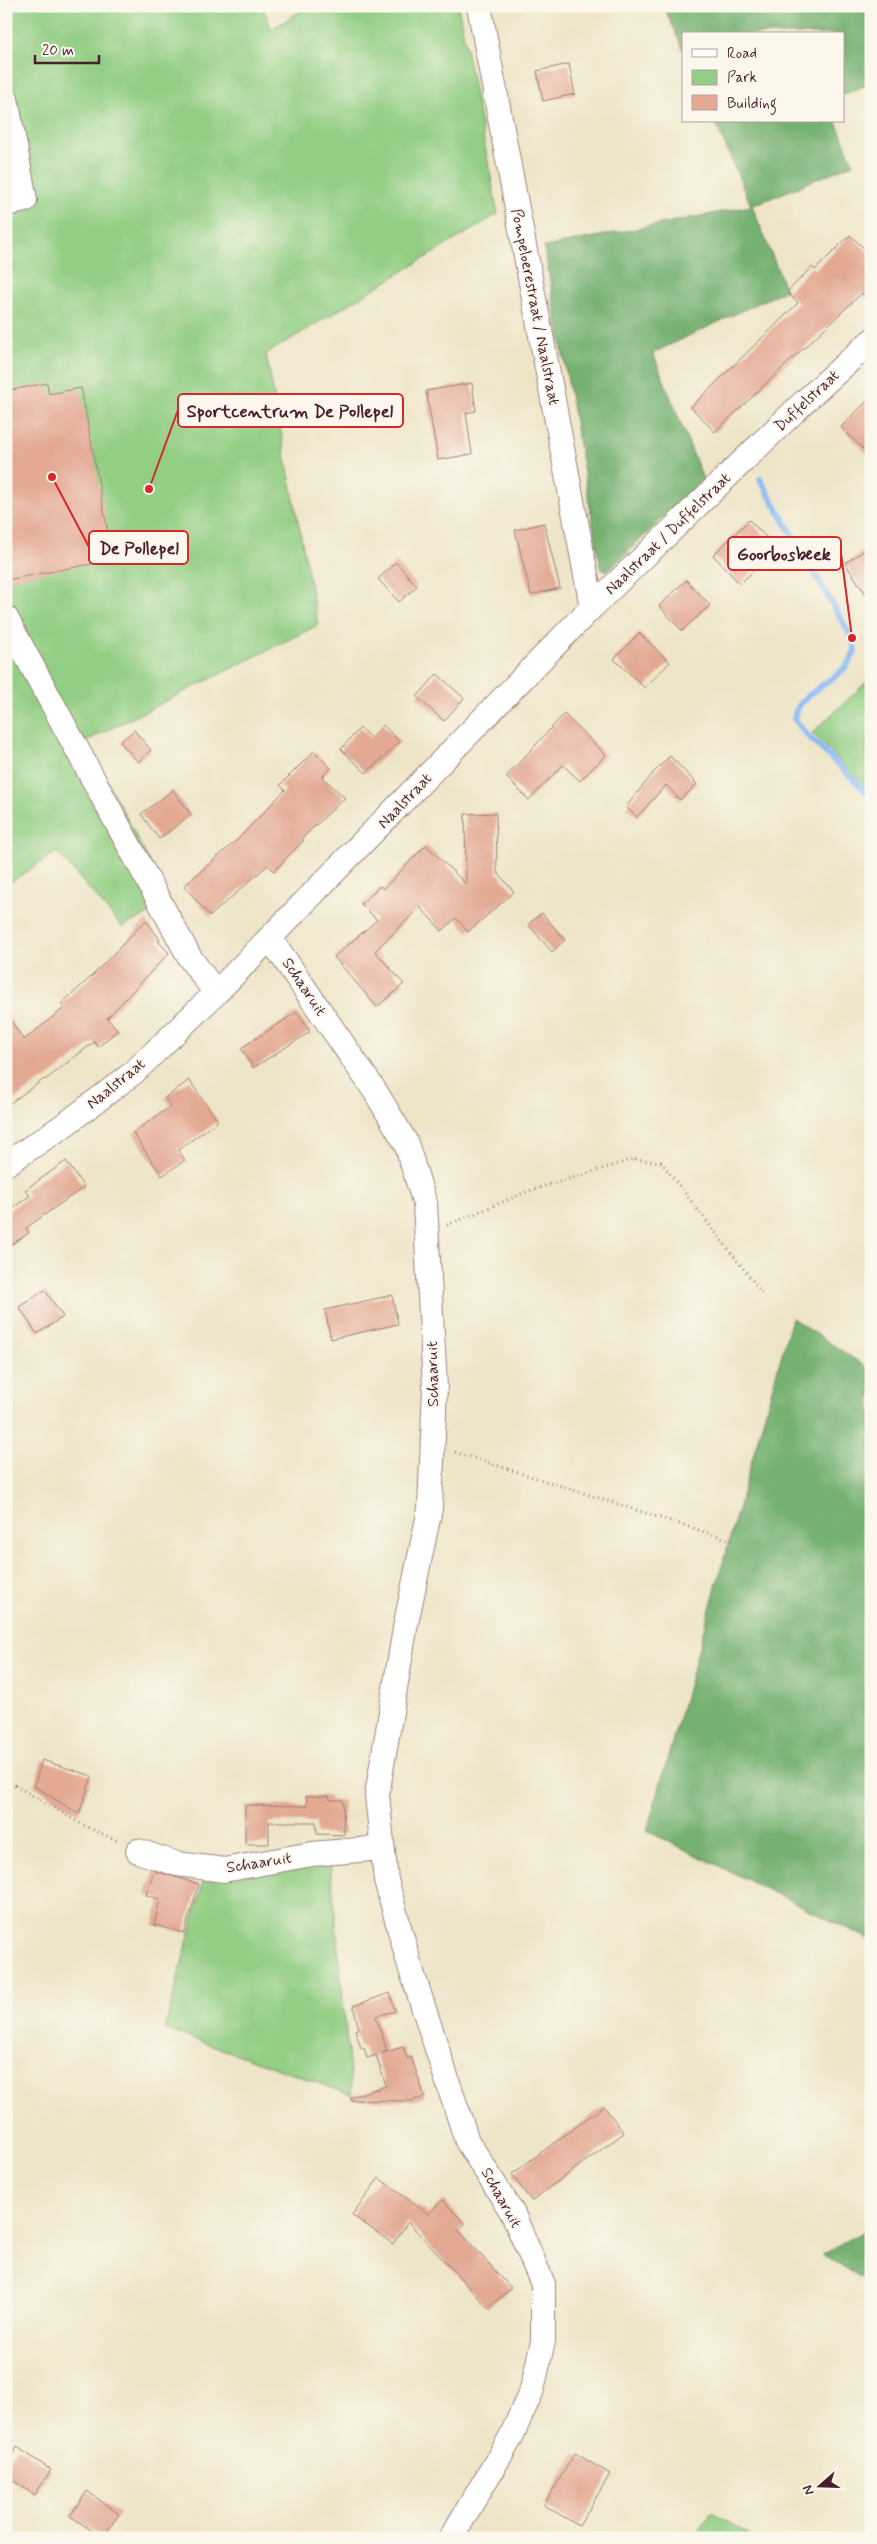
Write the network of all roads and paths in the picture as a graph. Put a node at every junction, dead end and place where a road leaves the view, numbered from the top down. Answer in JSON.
{"nodes":[{"id":1,"x":479,"y":6,"type":"edge"},
{"id":2,"x":6,"y":99,"type":"edge"},
{"id":3,"x":6,"y":204,"type":"edge"},
{"id":4,"x":871,"y":341,"type":"edge"},
{"id":5,"x":743,"y":462,"type":"joint"},
{"id":6,"x":592,"y":607,"type":"junction"},
{"id":7,"x":6,"y":618,"type":"edge"},
{"id":8,"x":270,"y":938,"type":"junction"},
{"id":9,"x":216,"y":993,"type":"junction"},
{"id":10,"x":6,"y":1164,"type":"edge"},
{"id":11,"x":427,"y":1234,"type":"junction"},
{"id":12,"x":763,"y":1294,"type":"dead end"},
{"id":13,"x":433,"y":1445,"type":"junction"},
{"id":14,"x":736,"y":1542,"type":"dead end"},
{"id":15,"x":6,"y":1780,"type":"edge"},
{"id":16,"x":382,"y":1848,"type":"junction"},
{"id":17,"x":138,"y":1851,"type":"joint"},
{"id":18,"x":451,"y":2538,"type":"edge"}],
"edges":[{"from":1,"to":6,"type":"street","name":"Pompeloerestraat / Naalstraat"},
{"from":2,"to":3,"type":"street"},
{"from":4,"to":5,"type":"street","name":"Duffelstraat"},
{"from":5,"to":6,"type":"street","name":"Naalstraat / Duffelstraat"},
{"from":6,"to":8,"type":"street","name":"Naalstraat"},
{"from":7,"to":9,"type":"street"},
{"from":8,"to":9,"type":"street","name":"Naalstraat"},
{"from":8,"to":11,"type":"street","name":"Schaaruit"},
{"from":9,"to":10,"type":"street","name":"Naalstraat"},
{"from":11,"to":12,"type":"path"},
{"from":11,"to":13,"type":"street","name":"Schaaruit"},
{"from":13,"to":14,"type":"path"},
{"from":13,"to":16,"type":"street","name":"Schaaruit"},
{"from":15,"to":17,"type":"path"},
{"from":16,"to":17,"type":"street","name":"Schaaruit"},
{"from":16,"to":18,"type":"street","name":"Schaaruit"}]}
